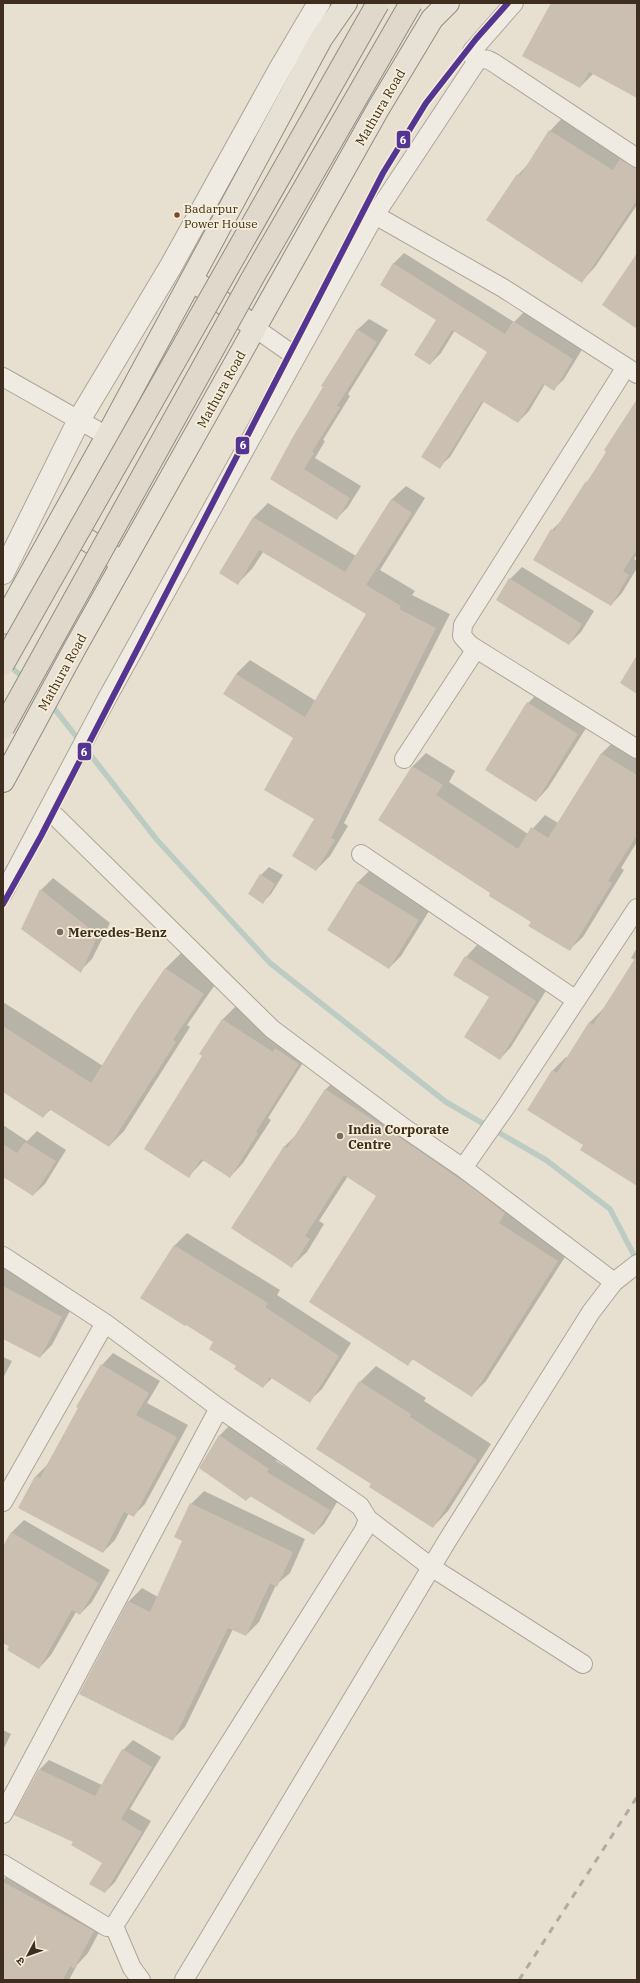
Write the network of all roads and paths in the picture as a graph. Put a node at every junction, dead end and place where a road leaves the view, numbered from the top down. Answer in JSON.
{"nodes":[{"id":1,"x":319,"y":3,"type":"edge"},
{"id":2,"x":346,"y":3,"type":"edge"},
{"id":3,"x":378,"y":3,"type":"edge"},
{"id":4,"x":411,"y":3,"type":"edge"},
{"id":5,"x":448,"y":3,"type":"edge"},
{"id":6,"x":514,"y":3,"type":"edge"},
{"id":7,"x":477,"y":61,"type":"junction"},
{"id":8,"x":637,"y":158,"type":"edge"},
{"id":9,"x":375,"y":215,"type":"junction"},
{"id":10,"x":171,"y":266,"type":"junction"},
{"id":11,"x":192,"y":279,"type":"junction"},
{"id":12,"x":255,"y":328,"type":"junction"},
{"id":13,"x":296,"y":356,"type":"junction"},
{"id":14,"x":632,"y":371,"type":"edge"},
{"id":15,"x":3,"y":377,"type":"edge"},
{"id":16,"x":78,"y":420,"type":"junction"},
{"id":17,"x":107,"y":436,"type":"junction"},
{"id":18,"x":59,"y":521,"type":"junction"},
{"id":19,"x":123,"y":563,"type":"junction"},
{"id":20,"x":3,"y":572,"type":"edge"},
{"id":21,"x":3,"y":623,"type":"edge"},
{"id":22,"x":476,"y":648,"type":"junction"},
{"id":23,"x":3,"y":664,"type":"edge"},
{"id":24,"x":3,"y":728,"type":"edge"},
{"id":25,"x":637,"y":750,"type":"edge"},
{"id":26,"x":404,"y":759,"type":"dead end"},
{"id":27,"x":3,"y":781,"type":"edge"},
{"id":28,"x":48,"y":809,"type":"junction"},
{"id":29,"x":361,"y":854,"type":"dead end"},
{"id":30,"x":3,"y":894,"type":"edge"},
{"id":31,"x":637,"y":908,"type":"edge"},
{"id":32,"x":576,"y":1000,"type":"junction"},
{"id":33,"x":463,"y":1168,"type":"junction"},
{"id":34,"x":3,"y":1256,"type":"edge"},
{"id":35,"x":635,"y":1265,"type":"edge"},
{"id":36,"x":614,"y":1282,"type":"junction"},
{"id":37,"x":105,"y":1323,"type":"junction"},
{"id":38,"x":219,"y":1408,"type":"junction"},
{"id":39,"x":3,"y":1502,"type":"edge"},
{"id":40,"x":368,"y":1519,"type":"junction"},
{"id":41,"x":431,"y":1567,"type":"junction"},
{"id":42,"x":583,"y":1664,"type":"dead end"},
{"id":43,"x":3,"y":1814,"type":"edge"},
{"id":44,"x":3,"y":1864,"type":"edge"},
{"id":45,"x":114,"y":1926,"type":"junction"},
{"id":46,"x":132,"y":1976,"type":"edge"},
{"id":47,"x":184,"y":1980,"type":"edge"}],
"edges":[{"from":1,"to":10,"type":"street"},
{"from":2,"to":11,"type":"main road"},
{"from":3,"to":23,"type":"highway","bridge":true},
{"from":4,"to":24,"type":"highway","name":"Mathura Road","bridge":true},
{"from":5,"to":12,"type":"main road","name":"Mathura Road"},
{"from":6,"to":7,"type":"street"},
{"from":7,"to":8,"type":"street"},
{"from":7,"to":9,"type":"street"},
{"from":9,"to":13,"type":"street"},
{"from":9,"to":14,"type":"street"},
{"from":10,"to":11,"type":"street"},
{"from":10,"to":16,"type":"street"},
{"from":11,"to":12,"type":"main road"},
{"from":11,"to":17,"type":"main road"},
{"from":12,"to":13,"type":"street"},
{"from":12,"to":19,"type":"main road","name":"Mathura Road"},
{"from":13,"to":28,"type":"street"},
{"from":14,"to":22,"type":"street"},
{"from":15,"to":16,"type":"street"},
{"from":16,"to":17,"type":"street"},
{"from":16,"to":20,"type":"street"},
{"from":17,"to":18,"type":"main road"},
{"from":18,"to":19,"type":"main road"},
{"from":18,"to":21,"type":"main road"},
{"from":19,"to":27,"type":"main road","name":"Mathura Road"},
{"from":22,"to":25,"type":"street"},
{"from":22,"to":26,"type":"street"},
{"from":28,"to":30,"type":"street"},
{"from":28,"to":33,"type":"street"},
{"from":29,"to":32,"type":"street"},
{"from":31,"to":32,"type":"street"},
{"from":32,"to":33,"type":"street"},
{"from":33,"to":36,"type":"street"},
{"from":34,"to":37,"type":"street"},
{"from":35,"to":36,"type":"street"},
{"from":36,"to":41,"type":"street"},
{"from":37,"to":38,"type":"street"},
{"from":37,"to":39,"type":"street"},
{"from":38,"to":40,"type":"street"},
{"from":38,"to":43,"type":"street"},
{"from":40,"to":41,"type":"street"},
{"from":40,"to":45,"type":"street"},
{"from":41,"to":42,"type":"street"},
{"from":41,"to":47,"type":"street"},
{"from":44,"to":45,"type":"street"},
{"from":45,"to":46,"type":"street"}]}
